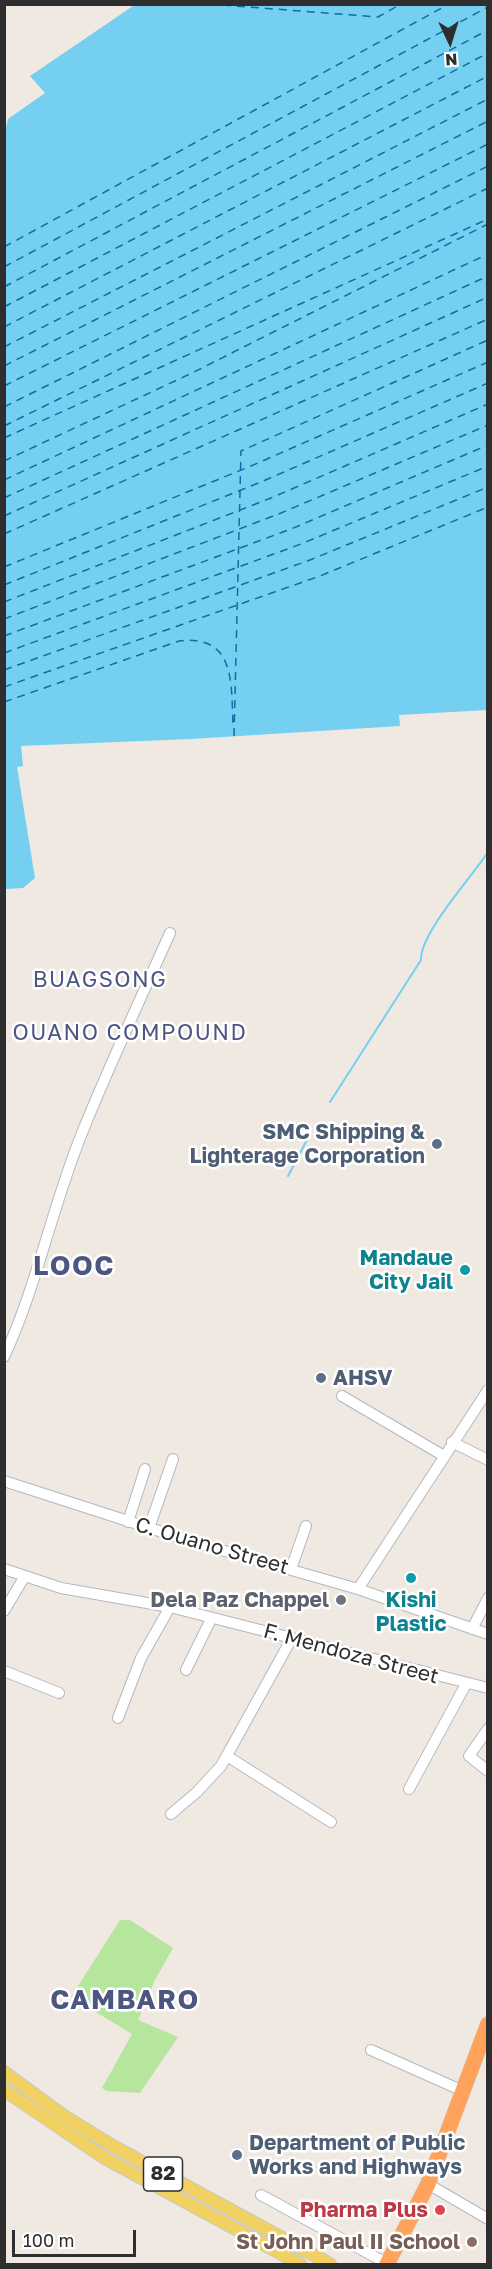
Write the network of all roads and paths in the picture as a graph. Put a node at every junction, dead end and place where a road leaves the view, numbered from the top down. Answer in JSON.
{"nodes":[{"id":1,"x":170,"y":933,"type":"dead end"},
{"id":2,"x":4,"y":1358,"type":"edge"},
{"id":3,"x":488,"y":1390,"type":"edge"},
{"id":4,"x":342,"y":1396,"type":"dead end"},
{"id":5,"x":452,"y":1442,"type":"junction"},
{"id":6,"x":444,"y":1456,"type":"junction"},
{"id":7,"x":173,"y":1459,"type":"dead end"},
{"id":8,"x":488,"y":1460,"type":"edge"},
{"id":9,"x":145,"y":1469,"type":"dead end"},
{"id":10,"x":4,"y":1481,"type":"edge"},
{"id":11,"x":128,"y":1522,"type":"junction"},
{"id":12,"x":306,"y":1526,"type":"dead end"},
{"id":13,"x":149,"y":1528,"type":"junction"},
{"id":14,"x":4,"y":1569,"type":"edge"},
{"id":15,"x":291,"y":1569,"type":"junction"},
{"id":16,"x":25,"y":1576,"type":"junction"},
{"id":17,"x":358,"y":1589,"type":"junction"},
{"id":18,"x":488,"y":1598,"type":"edge"},
{"id":19,"x":170,"y":1607,"type":"junction"},
{"id":20,"x":4,"y":1611,"type":"edge"},
{"id":21,"x":211,"y":1619,"type":"junction"},
{"id":22,"x":472,"y":1629,"type":"junction"},
{"id":23,"x":488,"y":1634,"type":"edge"},
{"id":24,"x":292,"y":1638,"type":"junction"},
{"id":25,"x":186,"y":1670,"type":"dead end"},
{"id":26,"x":4,"y":1671,"type":"edge"},
{"id":27,"x":466,"y":1683,"type":"junction"},
{"id":28,"x":488,"y":1688,"type":"edge"},
{"id":29,"x":59,"y":1693,"type":"dead end"},
{"id":30,"x":118,"y":1718,"type":"dead end"},
{"id":31,"x":488,"y":1729,"type":"edge"},
{"id":32,"x":224,"y":1760,"type":"junction"},
{"id":33,"x":488,"y":1771,"type":"edge"},
{"id":34,"x":409,"y":1789,"type":"dead end"},
{"id":35,"x":171,"y":1814,"type":"dead end"},
{"id":36,"x":331,"y":1822,"type":"dead end"},
{"id":37,"x":488,"y":2024,"type":"edge"},
{"id":38,"x":371,"y":2050,"type":"dead end"},
{"id":39,"x":482,"y":2059,"type":"edge"},
{"id":40,"x":4,"y":2072,"type":"edge"},
{"id":41,"x":4,"y":2090,"type":"edge"},
{"id":42,"x":463,"y":2091,"type":"junction"},
{"id":43,"x":173,"y":2180,"type":"junction"},
{"id":44,"x":428,"y":2184,"type":"junction"},
{"id":45,"x":166,"y":2192,"type":"junction"},
{"id":46,"x":261,"y":2195,"type":"dead end"},
{"id":47,"x":488,"y":2219,"type":"edge"},
{"id":48,"x":387,"y":2264,"type":"edge"},
{"id":49,"x":300,"y":2265,"type":"edge"},
{"id":50,"x":330,"y":2265,"type":"edge"}],
"edges":[{"from":1,"to":2,"type":"street"},
{"from":3,"to":5,"type":"street"},
{"from":4,"to":6,"type":"street"},
{"from":5,"to":6,"type":"street"},
{"from":5,"to":8,"type":"street"},
{"from":6,"to":17,"type":"street"},
{"from":7,"to":13,"type":"street"},
{"from":9,"to":11,"type":"street"},
{"from":10,"to":11,"type":"street","name":"C. Ouano Street"},
{"from":11,"to":13,"type":"street","name":"C. Ouano Street"},
{"from":12,"to":15,"type":"street"},
{"from":13,"to":15,"type":"street","name":"C. Ouano Street"},
{"from":14,"to":16,"type":"street","name":"F. Mendoza Street"},
{"from":15,"to":17,"type":"street","name":"C. Ouano Street"},
{"from":16,"to":19,"type":"street","name":"F. Mendoza Street"},
{"from":16,"to":20,"type":"street"},
{"from":17,"to":22,"type":"street","name":"C. Ouano Street"},
{"from":18,"to":22,"type":"street"},
{"from":19,"to":21,"type":"street","name":"F. Mendoza Street"},
{"from":19,"to":30,"type":"street"},
{"from":21,"to":24,"type":"street","name":"F. Mendoza Street"},
{"from":21,"to":25,"type":"street"},
{"from":22,"to":23,"type":"street","name":"C. Ouano Street"},
{"from":24,"to":27,"type":"street","name":"F. Mendoza Street"},
{"from":24,"to":32,"type":"street"},
{"from":26,"to":29,"type":"street"},
{"from":27,"to":28,"type":"street","name":"F. Mendoza Street"},
{"from":27,"to":34,"type":"street"},
{"from":31,"to":33,"type":"street"},
{"from":32,"to":35,"type":"street"},
{"from":32,"to":36,"type":"street"},
{"from":37,"to":39,"type":"highway"},
{"from":38,"to":42,"type":"street"},
{"from":39,"to":42,"type":"highway"},
{"from":40,"to":43,"type":"main road","number":"82"},
{"from":41,"to":45,"type":"main road","number":"82"},
{"from":42,"to":44,"type":"highway"},
{"from":43,"to":45,"type":"main road"},
{"from":43,"to":50,"type":"main road","number":"82"},
{"from":44,"to":47,"type":"street"},
{"from":44,"to":48,"type":"highway"},
{"from":45,"to":49,"type":"main road","number":"82"},
{"from":46,"to":48,"type":"street"}]}
